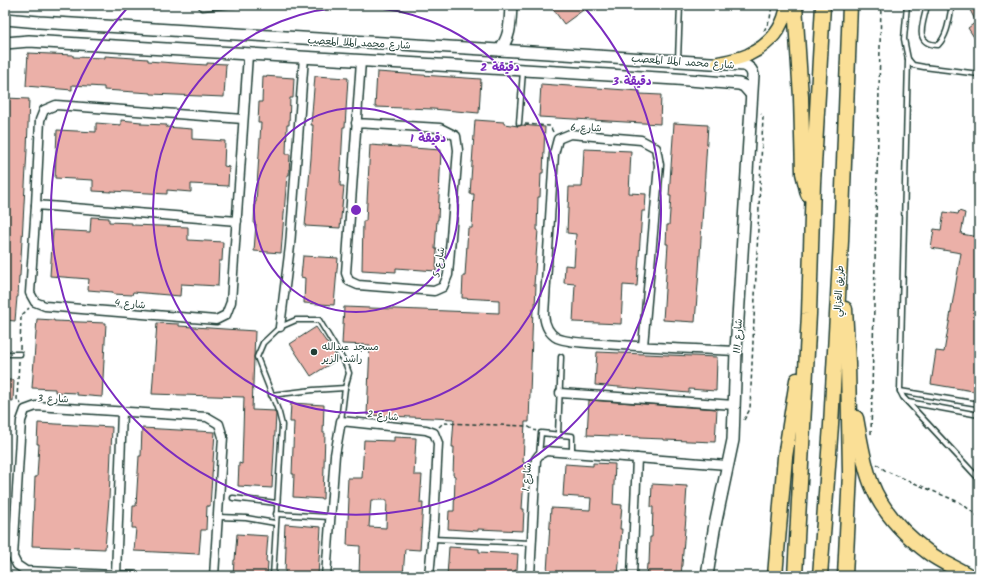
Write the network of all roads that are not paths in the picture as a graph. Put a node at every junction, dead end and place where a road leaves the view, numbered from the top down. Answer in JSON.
{"nodes":[{"id":1,"x":234,"y":5,"type":"edge"},
{"id":2,"x":511,"y":5,"type":"edge"},
{"id":3,"x":680,"y":5,"type":"edge"},
{"id":4,"x":788,"y":5,"type":"edge"},
{"id":5,"x":795,"y":5,"type":"edge"},
{"id":6,"x":823,"y":5,"type":"edge"},
{"id":7,"x":850,"y":5,"type":"edge"},
{"id":8,"x":907,"y":5,"type":"edge"},
{"id":9,"x":927,"y":5,"type":"edge"},
{"id":10,"x":952,"y":5,"type":"edge"},
{"id":11,"x":202,"y":8,"type":"dead end"},
{"id":12,"x":5,"y":19,"type":"edge"},
{"id":13,"x":106,"y":26,"type":"junction"},
{"id":14,"x":126,"y":28,"type":"junction"},
{"id":15,"x":509,"y":33,"type":"junction"},
{"id":16,"x":5,"y":42,"type":"edge"},
{"id":17,"x":106,"y":46,"type":"junction"},
{"id":18,"x":125,"y":47,"type":"junction"},
{"id":19,"x":498,"y":50,"type":"junction"},
{"id":20,"x":520,"y":51,"type":"junction"},
{"id":21,"x":248,"y":55,"type":"junction"},
{"id":22,"x":304,"y":57,"type":"junction"},
{"id":23,"x":908,"y":59,"type":"junction"},
{"id":24,"x":678,"y":60,"type":"junction"},
{"id":25,"x":361,"y":61,"type":"junction"},
{"id":26,"x":718,"y":63,"type":"junction"},
{"id":27,"x":523,"y":70,"type":"junction"},
{"id":28,"x":979,"y":74,"type":"edge"},
{"id":29,"x":676,"y":80,"type":"junction"},
{"id":30,"x":751,"y":94,"type":"junction"},
{"id":31,"x":243,"y":119,"type":"junction"},
{"id":32,"x":356,"y":123,"type":"junction"},
{"id":33,"x":519,"y":124,"type":"road end"},
{"id":34,"x":36,"y":205,"type":"junction"},
{"id":35,"x":812,"y":209,"type":"junction"},
{"id":36,"x":237,"y":221,"type":"junction"},
{"id":37,"x":841,"y":241,"type":"junction"},
{"id":38,"x":809,"y":314,"type":"junction"},
{"id":39,"x":280,"y":328,"type":"junction"},
{"id":40,"x":643,"y":346,"type":"junction"},
{"id":41,"x":736,"y":351,"type":"junction"},
{"id":42,"x":5,"y":354,"type":"edge"},
{"id":43,"x":20,"y":354,"type":"dead end"},
{"id":44,"x":561,"y":357,"type":"dead end"},
{"id":45,"x":848,"y":363,"type":"junction"},
{"id":46,"x":344,"y":388,"type":"junction"},
{"id":47,"x":900,"y":391,"type":"junction"},
{"id":48,"x":560,"y":393,"type":"junction"},
{"id":49,"x":271,"y":395,"type":"junction"},
{"id":50,"x":907,"y":402,"type":"junction"},
{"id":51,"x":979,"y":404,"type":"edge"},
{"id":52,"x":734,"y":405,"type":"junction"},
{"id":53,"x":122,"y":411,"type":"junction"},
{"id":54,"x":979,"y":415,"type":"edge"},
{"id":55,"x":341,"y":421,"type":"junction"},
{"id":56,"x":558,"y":435,"type":"junction"},
{"id":57,"x":572,"y":452,"type":"junction"},
{"id":58,"x":539,"y":455,"type":"junction"},
{"id":59,"x":637,"y":458,"type":"junction"},
{"id":60,"x":727,"y":465,"type":"junction"},
{"id":61,"x":979,"y":479,"type":"edge"},
{"id":62,"x":233,"y":498,"type":"dead end"},
{"id":63,"x":277,"y":503,"type":"junction"},
{"id":64,"x":276,"y":514,"type":"junction"},
{"id":65,"x":219,"y":516,"type":"junction"},
{"id":66,"x":330,"y":517,"type":"junction"},
{"id":67,"x":275,"y":523,"type":"junction"},
{"id":68,"x":432,"y":540,"type":"junction"},
{"id":69,"x":532,"y":543,"type":"junction"},
{"id":70,"x":116,"y":575,"type":"edge"},
{"id":71,"x":135,"y":576,"type":"edge"},
{"id":72,"x":214,"y":576,"type":"edge"},
{"id":73,"x":273,"y":576,"type":"edge"},
{"id":74,"x":326,"y":576,"type":"edge"},
{"id":75,"x":429,"y":576,"type":"edge"},
{"id":76,"x":530,"y":576,"type":"edge"},
{"id":77,"x":632,"y":576,"type":"edge"},
{"id":78,"x":707,"y":576,"type":"edge"},
{"id":79,"x":775,"y":576,"type":"edge"},
{"id":80,"x":795,"y":576,"type":"edge"},
{"id":81,"x":820,"y":576,"type":"edge"},
{"id":82,"x":845,"y":576,"type":"edge"},
{"id":83,"x":969,"y":576,"type":"edge"}],
"edges":[{"from":1,"to":11,"type":"lane"},
{"from":2,"to":15,"type":"street"},
{"from":3,"to":24,"type":"lane"},
{"from":4,"to":26,"type":"main road"},
{"from":5,"to":35,"type":"highway"},
{"from":6,"to":35,"type":"highway"},
{"from":7,"to":37,"type":"highway","name":"طريق الغزالي"},
{"from":8,"to":23,"type":"lane"},
{"from":9,"to":10,"type":"lane"},
{"from":12,"to":13,"type":"street","name":"شارع محمد الملا المعصب"},
{"from":13,"to":14,"type":"street","name":"شارع محمد الملا المعصب"},
{"from":13,"to":17,"type":"street"},
{"from":14,"to":18,"type":"street"},
{"from":14,"to":19,"type":"street","name":"شارع محمد الملا المعصب"},
{"from":15,"to":19,"type":"street"},
{"from":15,"to":20,"type":"street"},
{"from":16,"to":17,"type":"street","name":"شارع محمد الملا المعصب"},
{"from":17,"to":18,"type":"street","name":"شارع محمد الملا المعصب"},
{"from":18,"to":21,"type":"street","name":"شارع محمد الملا المعصب"},
{"from":19,"to":20,"type":"street","name":"شارع محمد الملا المعصب"},
{"from":20,"to":24,"type":"street","name":"شارع محمد الملا المعصب"},
{"from":21,"to":22,"type":"street","name":"شارع محمد الملا المعصب"},
{"from":21,"to":31,"type":"street","name":"شارع 4"},
{"from":22,"to":25,"type":"street","name":"شارع محمد الملا المعصب"},
{"from":22,"to":39,"type":"street"},
{"from":23,"to":28,"type":"lane"},
{"from":23,"to":47,"type":"lane"},
{"from":24,"to":26,"type":"street","name":"شارع محمد الملا المعصب"},
{"from":24,"to":29,"type":"street"},
{"from":25,"to":27,"type":"street","name":"شارع محمد الملا المعصب"},
{"from":25,"to":32,"type":"street","name":"شارع 5"},
{"from":26,"to":30,"type":"street","name":"شارع محمد الملا المعصب"},
{"from":27,"to":29,"type":"street","name":"شارع محمد الملا المعصب"},
{"from":27,"to":33,"type":"lane"},
{"from":29,"to":30,"type":"street","name":"شارع محمد الملا المعصب"},
{"from":30,"to":41,"type":"street","name":"شارع 111"},
{"from":31,"to":34,"type":"street","name":"شارع 4"},
{"from":31,"to":36,"type":"street","name":"شارع 4"},
{"from":32,"to":32,"type":"street","name":"شارع 5"},
{"from":34,"to":36,"type":"street"},
{"from":34,"to":36,"type":"street","name":"شارع 4"},
{"from":35,"to":38,"type":"highway"},
{"from":37,"to":45,"type":"highway"},
{"from":37,"to":81,"type":"highway","name":"طريق الغزالي"},
{"from":38,"to":79,"type":"highway"},
{"from":38,"to":80,"type":"highway"},
{"from":39,"to":46,"type":"lane"},
{"from":39,"to":49,"type":"lane"},
{"from":40,"to":40,"type":"street","name":"شارع 6"},
{"from":40,"to":41,"type":"street","name":"شارع 6"},
{"from":41,"to":52,"type":"street","name":"شارع 111"},
{"from":42,"to":43,"type":"lane"},
{"from":44,"to":48,"type":"lane"},
{"from":45,"to":82,"type":"highway"},
{"from":45,"to":83,"type":"highway"},
{"from":46,"to":49,"type":"lane"},
{"from":46,"to":55,"type":"lane"},
{"from":47,"to":50,"type":"lane"},
{"from":47,"to":51,"type":"lane"},
{"from":48,"to":52,"type":"street"},
{"from":48,"to":56,"type":"lane"},
{"from":49,"to":63,"type":"lane"},
{"from":50,"to":54,"type":"lane"},
{"from":50,"to":61,"type":"lane"},
{"from":52,"to":60,"type":"street","name":"شارع 111"},
{"from":53,"to":65,"type":"street","name":"شارع 3"},
{"from":53,"to":70,"type":"street"},
{"from":53,"to":70,"type":"street","name":"شارع 3"},
{"from":55,"to":66,"type":"street"},
{"from":55,"to":68,"type":"street","name":"شارع 2"},
{"from":56,"to":57,"type":"lane"},
{"from":56,"to":58,"type":"lane"},
{"from":57,"to":58,"type":"street","name":"شارع 1"},
{"from":57,"to":59,"type":"street","name":"شارع 1"},
{"from":58,"to":69,"type":"street","name":"شارع 1"},
{"from":59,"to":60,"type":"street","name":"شارع 1"},
{"from":59,"to":77,"type":"street"},
{"from":60,"to":78,"type":"street","name":"شارع 111"},
{"from":62,"to":63,"type":"lane"},
{"from":63,"to":64,"type":"lane"},
{"from":64,"to":66,"type":"lane"},
{"from":64,"to":67,"type":"lane"},
{"from":65,"to":67,"type":"lane"},
{"from":65,"to":72,"type":"street","name":"شارع 3"},
{"from":66,"to":74,"type":"street"},
{"from":67,"to":73,"type":"lane"},
{"from":68,"to":69,"type":"lane"},
{"from":68,"to":75,"type":"street"},
{"from":69,"to":76,"type":"street","name":"شارع 1"},
{"from":70,"to":71,"type":"street","name":"شارع 3"}]}
